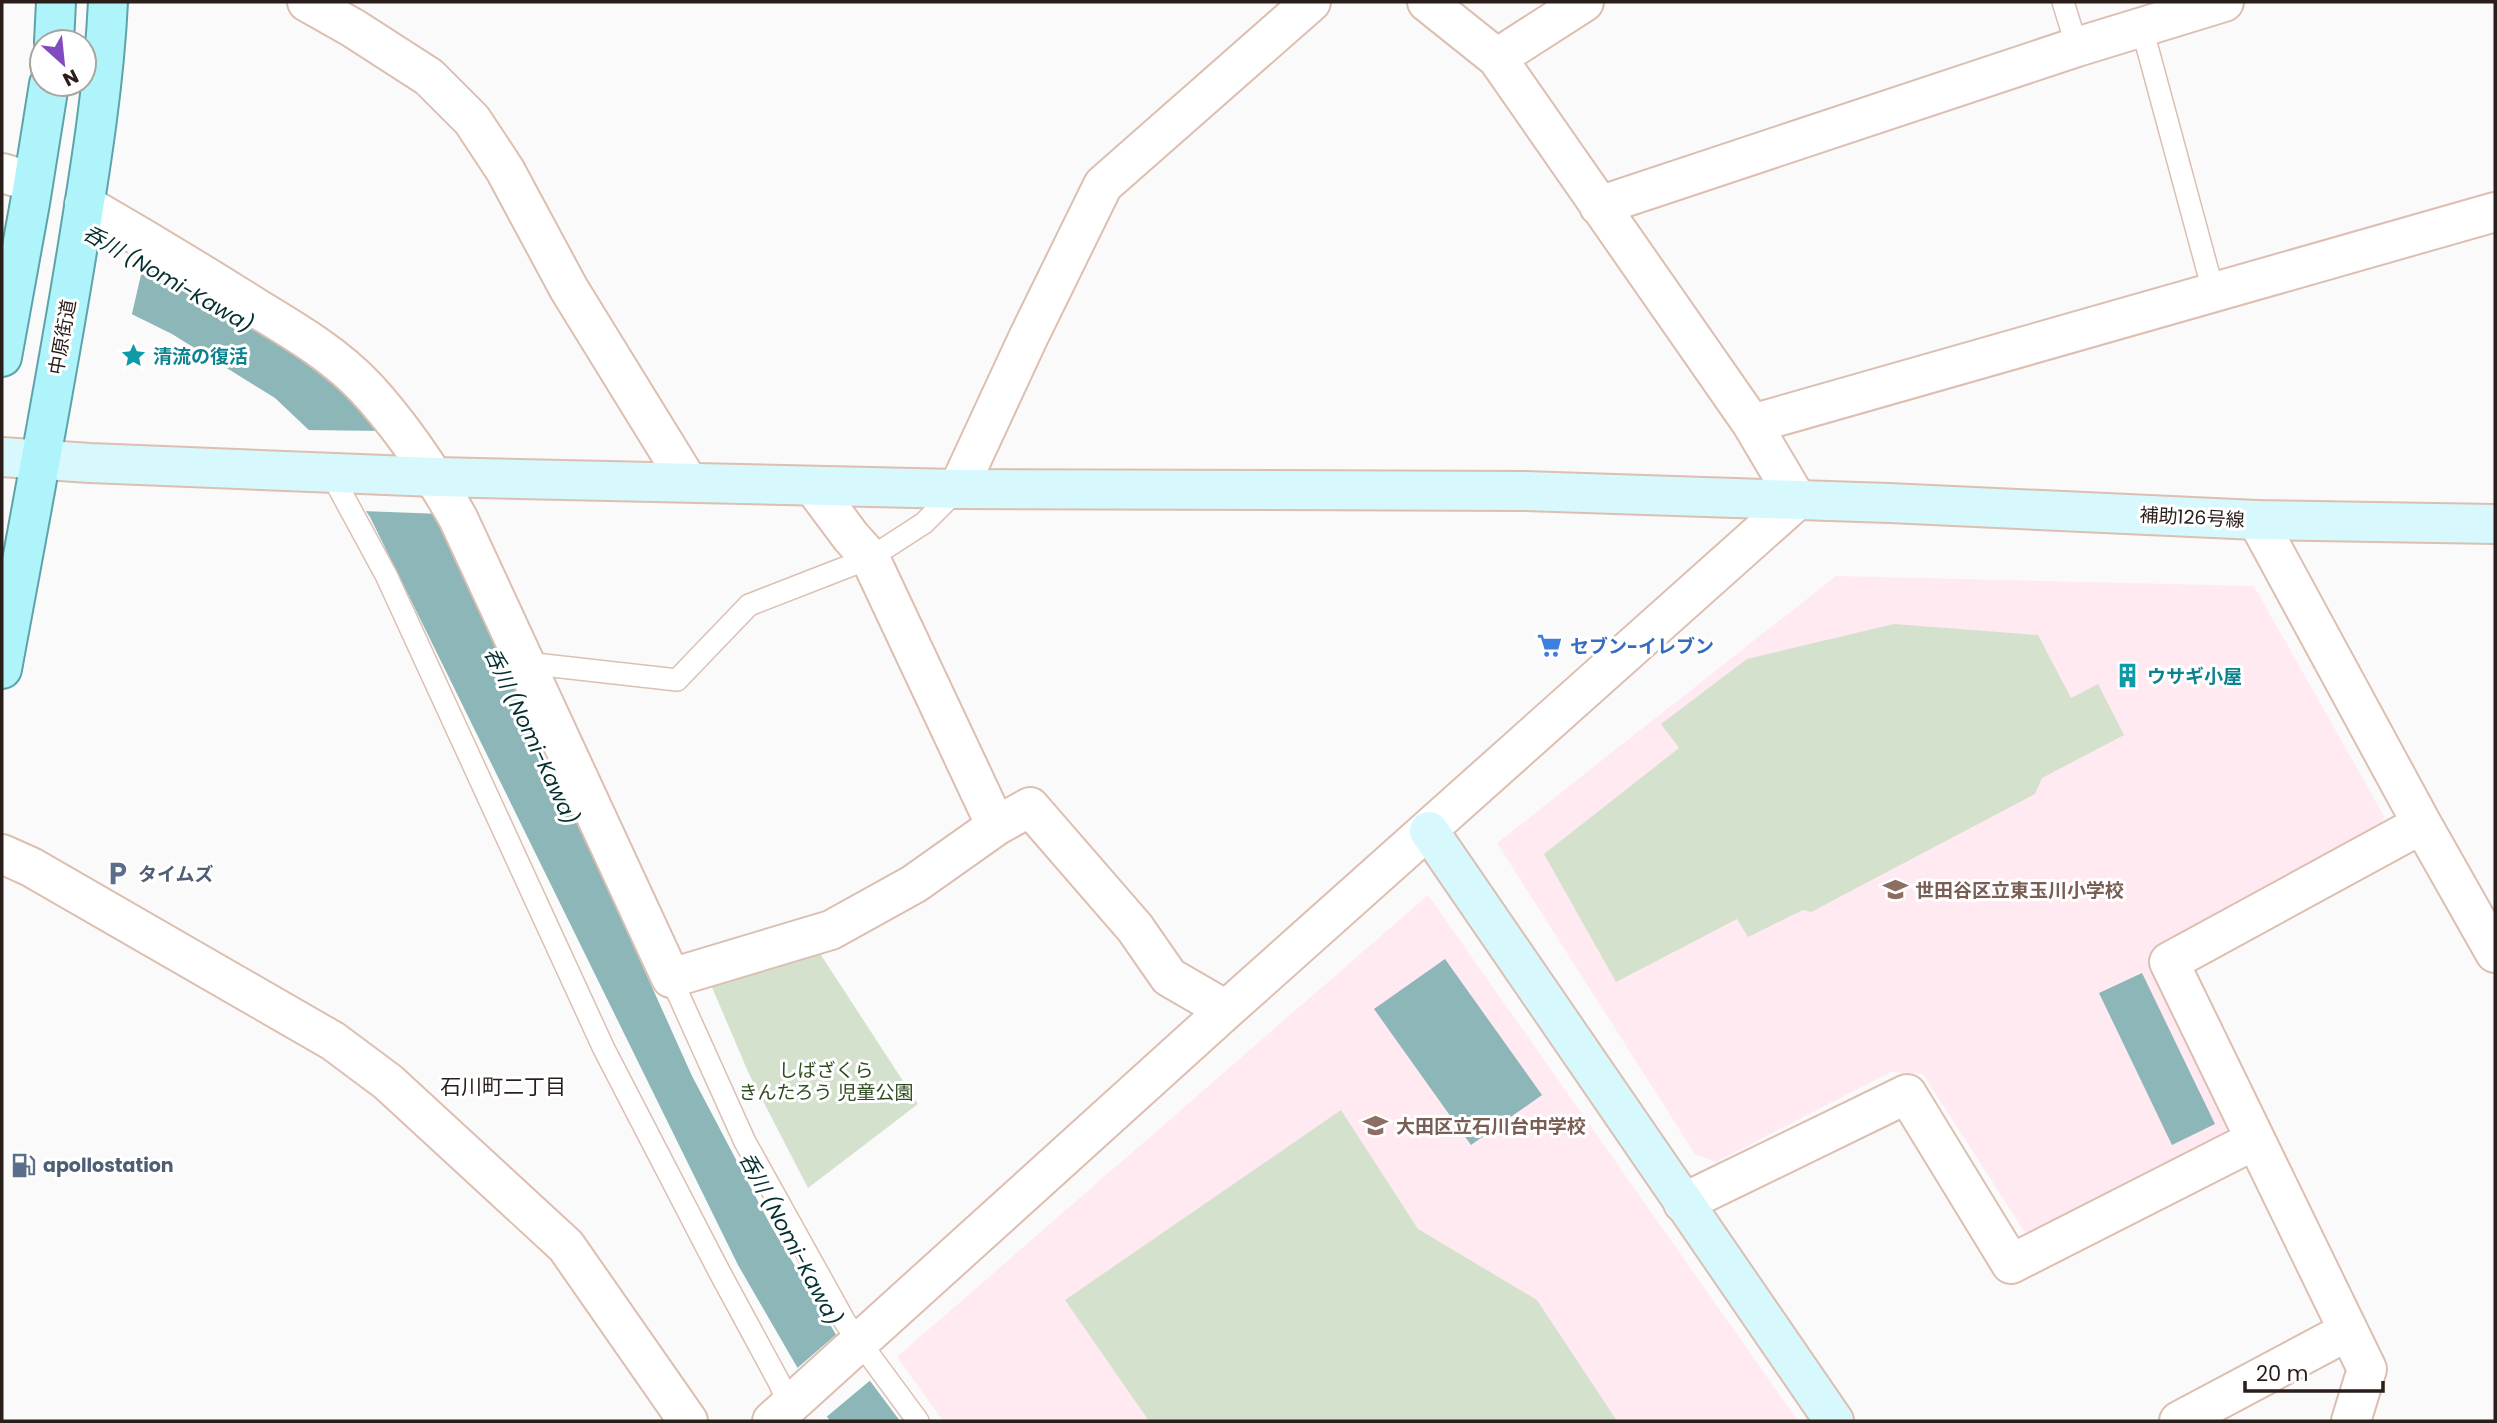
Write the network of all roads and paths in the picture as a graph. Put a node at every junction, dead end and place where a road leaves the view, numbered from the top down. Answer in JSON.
{"nodes":[{"id":1,"x":56,"y":2,"type":"edge"},
{"id":2,"x":108,"y":2,"type":"edge"},
{"id":3,"x":307,"y":2,"type":"edge"},
{"id":4,"x":1311,"y":2,"type":"edge"},
{"id":5,"x":1427,"y":2,"type":"edge"},
{"id":6,"x":1584,"y":2,"type":"edge"},
{"id":7,"x":2063,"y":2,"type":"edge"},
{"id":8,"x":2224,"y":2,"type":"edge"},
{"id":9,"x":55,"y":28,"type":"edge"},
{"id":10,"x":2143,"y":28,"type":"junction"},
{"id":11,"x":2077,"y":47,"type":"junction"},
{"id":12,"x":1497,"y":58,"type":"junction"},
{"id":13,"x":45,"y":98,"type":"edge"},
{"id":14,"x":22,"y":186,"type":"edge"},
{"id":15,"x":1599,"y":206,"type":"junction"},
{"id":16,"x":2495,"y":212,"type":"edge"},
{"id":17,"x":83,"y":213,"type":"junction"},
{"id":18,"x":12,"y":274,"type":"edge"},
{"id":19,"x":2214,"y":294,"type":"junction"},
{"id":20,"x":2,"y":357,"type":"edge"},
{"id":21,"x":1752,"y":424,"type":"junction"},
{"id":22,"x":2,"y":457,"type":"edge"},
{"id":23,"x":42,"y":460,"type":"junction"},
{"id":24,"x":330,"y":472,"type":"junction"},
{"id":25,"x":430,"y":477,"type":"junction"},
{"id":26,"x":688,"y":482,"type":"junction"},
{"id":27,"x":813,"y":486,"type":"junction"},
{"id":28,"x":958,"y":489,"type":"junction"},
{"id":29,"x":1797,"y":500,"type":"junction"},
{"id":30,"x":2257,"y":520,"type":"junction"},
{"id":31,"x":2495,"y":524,"type":"edge"},
{"id":32,"x":870,"y":558,"type":"junction"},
{"id":33,"x":526,"y":663,"type":"junction"},
{"id":34,"x":2,"y":669,"type":"edge"},
{"id":35,"x":2422,"y":824,"type":"junction"},
{"id":36,"x":996,"y":826,"type":"junction"},
{"id":37,"x":1429,"y":831,"type":"junction"},
{"id":38,"x":2,"y":854,"type":"edge"},
{"id":39,"x":2491,"y":936,"type":"edge"},
{"id":40,"x":671,"y":978,"type":"junction"},
{"id":41,"x":1226,"y":1010,"type":"junction"},
{"id":42,"x":2255,"y":1140,"type":"junction"},
{"id":43,"x":1683,"y":1203,"type":"junction"},
{"id":44,"x":2348,"y":1331,"type":"junction"},
{"id":45,"x":854,"y":1349,"type":"junction"},
{"id":46,"x":789,"y":1412,"type":"edge"},
{"id":47,"x":688,"y":1421,"type":"edge"},
{"id":48,"x":918,"y":1421,"type":"edge"},
{"id":49,"x":1833,"y":1421,"type":"edge"},
{"id":50,"x":2179,"y":1421,"type":"edge"},
{"id":51,"x":2351,"y":1421,"type":"edge"}],
"edges":[{"from":1,"to":9,"type":"main road"},
{"from":2,"to":17,"type":"main road","name":"中原街道"},
{"from":3,"to":26,"type":"street"},
{"from":4,"to":28,"type":"street"},
{"from":5,"to":12,"type":"street"},
{"from":6,"to":12,"type":"street"},
{"from":7,"to":11,"type":"lane"},
{"from":8,"to":10,"type":"street"},
{"from":10,"to":11,"type":"street"},
{"from":10,"to":19,"type":"lane"},
{"from":11,"to":15,"type":"street"},
{"from":12,"to":15,"type":"street"},
{"from":13,"to":14,"type":"main road"},
{"from":14,"to":18,"type":"main road"},
{"from":15,"to":21,"type":"street"},
{"from":16,"to":19,"type":"street"},
{"from":17,"to":23,"type":"main road","name":"中原街道"},
{"from":17,"to":25,"type":"street"},
{"from":18,"to":20,"type":"main road"},
{"from":19,"to":21,"type":"street"},
{"from":21,"to":29,"type":"street"},
{"from":22,"to":23,"type":"street","name":"補助126号線"},
{"from":23,"to":24,"type":"street","name":"補助126号線"},
{"from":23,"to":34,"type":"main road","name":"中原街道"},
{"from":24,"to":25,"type":"street","name":"補助126号線"},
{"from":24,"to":46,"type":"lane"},
{"from":25,"to":26,"type":"street","name":"補助126号線"},
{"from":25,"to":33,"type":"street"},
{"from":26,"to":27,"type":"street","name":"補助126号線"},
{"from":27,"to":28,"type":"street","name":"補助126号線"},
{"from":27,"to":32,"type":"street"},
{"from":28,"to":29,"type":"street","name":"補助126号線"},
{"from":28,"to":32,"type":"lane"},
{"from":29,"to":30,"type":"street","name":"補助126号線"},
{"from":29,"to":37,"type":"street"},
{"from":30,"to":31,"type":"street","name":"補助126号線"},
{"from":30,"to":35,"type":"street"},
{"from":32,"to":33,"type":"lane"},
{"from":32,"to":36,"type":"street"},
{"from":33,"to":40,"type":"street"},
{"from":35,"to":39,"type":"street"},
{"from":35,"to":42,"type":"street"},
{"from":36,"to":40,"type":"street"},
{"from":36,"to":41,"type":"street"},
{"from":37,"to":41,"type":"street"},
{"from":37,"to":43,"type":"street"},
{"from":38,"to":47,"type":"street"},
{"from":40,"to":45,"type":"lane"},
{"from":41,"to":45,"type":"street"},
{"from":42,"to":43,"type":"street"},
{"from":42,"to":44,"type":"street"},
{"from":43,"to":49,"type":"street"},
{"from":44,"to":50,"type":"street"},
{"from":44,"to":51,"type":"street"},
{"from":45,"to":46,"type":"street"},
{"from":45,"to":48,"type":"lane"}]}
